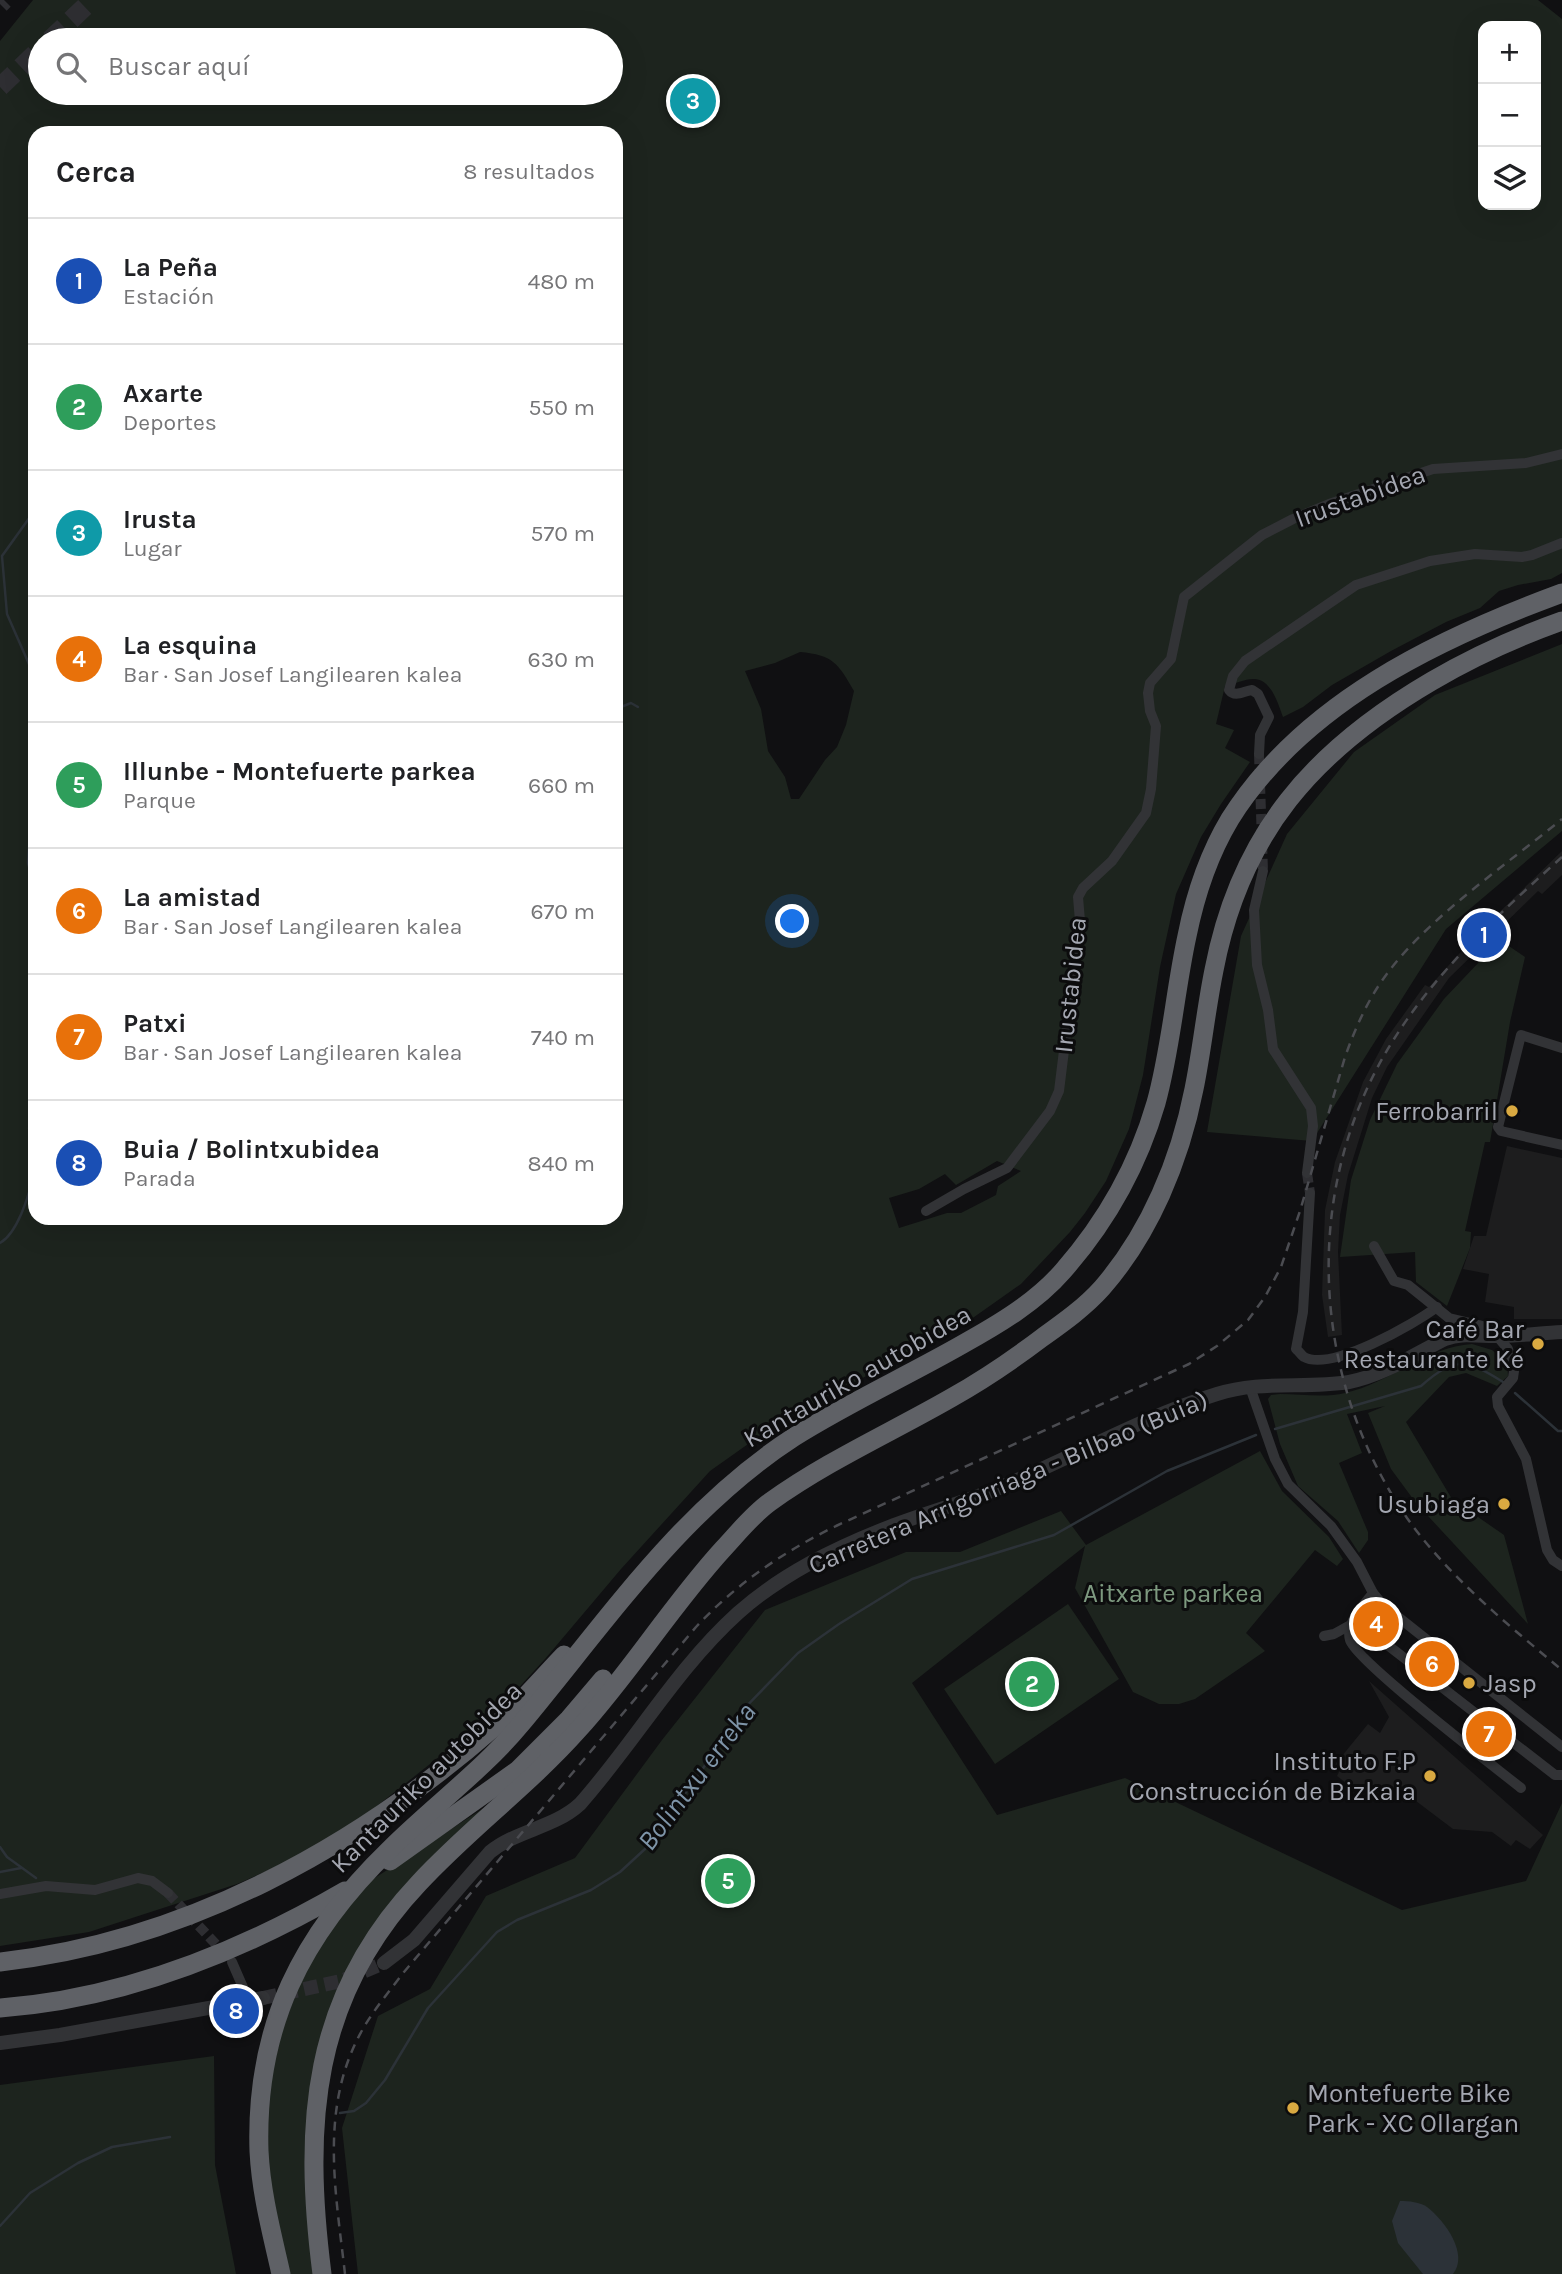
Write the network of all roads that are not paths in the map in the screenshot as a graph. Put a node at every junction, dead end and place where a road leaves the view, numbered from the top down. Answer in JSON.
{"nodes":[{"id":1,"x":1562,"y":454,"type":"edge"},
{"id":2,"x":1562,"y":544,"type":"edge"},
{"id":3,"x":1562,"y":593,"type":"edge"},
{"id":4,"x":1562,"y":621,"type":"edge"},
{"id":5,"x":1259,"y":754,"type":"tunnel mouth"},
{"id":6,"x":1263,"y":871,"type":"tunnel mouth"},
{"id":7,"x":1562,"y":1048,"type":"edge"},
{"id":8,"x":1562,"y":1145,"type":"edge"},
{"id":9,"x":1307,"y":1173,"type":"tunnel mouth"},
{"id":10,"x":1310,"y":1193,"type":"tunnel mouth"},
{"id":11,"x":926,"y":1212,"type":"dead end"},
{"id":12,"x":1374,"y":1246,"type":"dead end"},
{"id":13,"x":1437,"y":1307,"type":"junction"},
{"id":14,"x":1562,"y":1332,"type":"edge"},
{"id":15,"x":1516,"y":1334,"type":"junction"},
{"id":16,"x":1497,"y":1336,"type":"junction"},
{"id":17,"x":1508,"y":1349,"type":"junction"},
{"id":18,"x":1250,"y":1387,"type":"junction"},
{"id":19,"x":760,"y":1510,"type":"junction"},
{"id":20,"x":1562,"y":1566,"type":"edge"},
{"id":21,"x":629,"y":1589,"type":"junction"},
{"id":22,"x":1373,"y":1593,"type":"junction"},
{"id":23,"x":1352,"y":1624,"type":"junction"},
{"id":24,"x":1324,"y":1636,"type":"dead end"},
{"id":25,"x":1562,"y":1747,"type":"edge"},
{"id":26,"x":1558,"y":1775,"type":"edge"},
{"id":27,"x":1521,"y":1788,"type":"dead end"},
{"id":28,"x":168,"y":1893,"type":"tunnel mouth"},
{"id":29,"x":0,"y":1894,"type":"edge"},
{"id":30,"x":0,"y":1962,"type":"edge"},
{"id":31,"x":232,"y":1962,"type":"tunnel mouth"},
{"id":32,"x":384,"y":1963,"type":"tunnel mouth"},
{"id":33,"x":256,"y":2000,"type":"joint"},
{"id":34,"x":0,"y":2008,"type":"edge"},
{"id":35,"x":0,"y":2043,"type":"edge"},
{"id":36,"x":281,"y":2274,"type":"edge"},
{"id":37,"x":322,"y":2274,"type":"edge"}],
"edges":[{"from":1,"to":11,"type":"street","name":"Irustabidea"},
{"from":2,"to":5,"type":"street"},
{"from":3,"to":21,"type":"highway","name":"Kantauriko autobidea"},
{"from":4,"to":19,"type":"highway"},
{"from":6,"to":9,"type":"street"},
{"from":7,"to":8,"type":"street"},
{"from":10,"to":13,"type":"street"},
{"from":12,"to":13,"type":"street"},
{"from":13,"to":16,"type":"street"},
{"from":14,"to":15,"type":"street","name":"Carretera Arrigorriaga - Bilbao (Buia)"},
{"from":15,"to":16,"type":"street","name":"Carretera Arrigorriaga - Bilbao (Buia)"},
{"from":15,"to":17,"type":"street"},
{"from":16,"to":17,"type":"street"},
{"from":16,"to":18,"type":"street","name":"Carretera Arrigorriaga - Bilbao (Buia)"},
{"from":17,"to":20,"type":"street"},
{"from":18,"to":22,"type":"street"},
{"from":18,"to":32,"type":"street","name":"Carretera Arrigorriaga - Bilbao (Buia)"},
{"from":19,"to":34,"type":"highway"},
{"from":19,"to":37,"type":"highway"},
{"from":21,"to":30,"type":"highway"},
{"from":21,"to":36,"type":"highway","name":"Kantauriko autobidea"},
{"from":22,"to":23,"type":"street"},
{"from":22,"to":25,"type":"street"},
{"from":23,"to":24,"type":"street"},
{"from":23,"to":26,"type":"street"},
{"from":23,"to":27,"type":"street"},
{"from":28,"to":29,"type":"street"},
{"from":31,"to":33,"type":"street"},
{"from":33,"to":35,"type":"street"}]}
